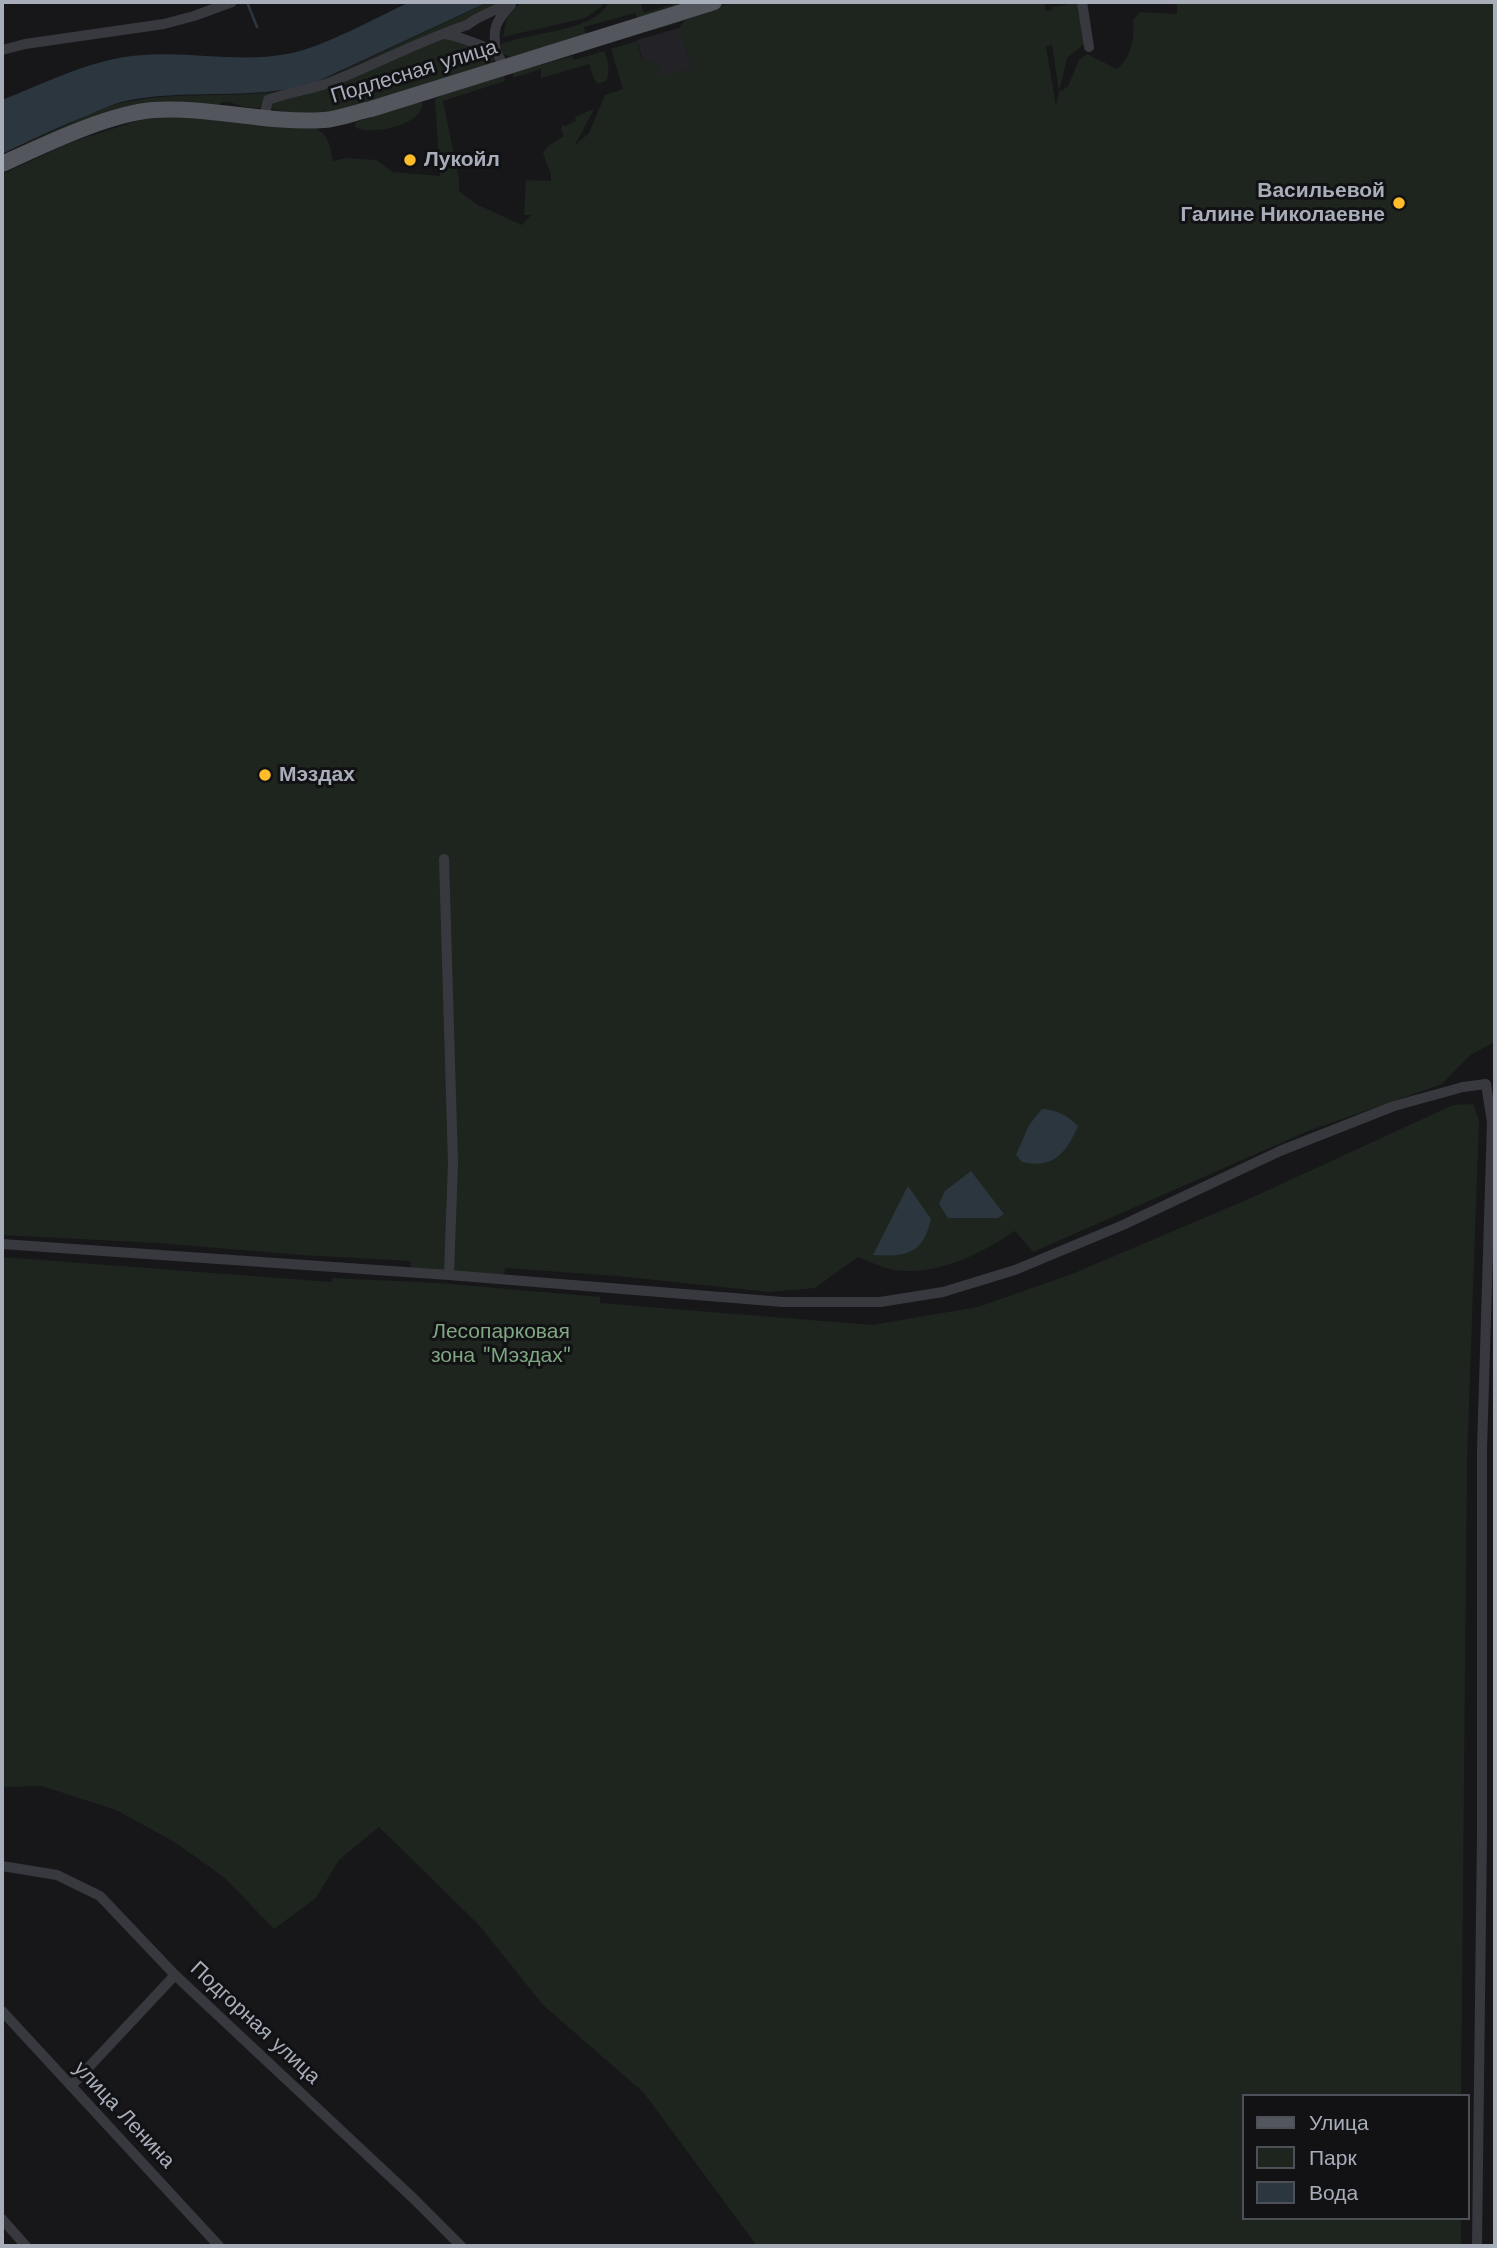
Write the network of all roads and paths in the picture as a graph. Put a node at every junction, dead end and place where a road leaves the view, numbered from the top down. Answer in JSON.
{"nodes":[{"id":1,"x":231,"y":2,"type":"edge"},
{"id":2,"x":512,"y":2,"type":"edge"},
{"id":3,"x":714,"y":2,"type":"edge"},
{"id":4,"x":1082,"y":2,"type":"edge"},
{"id":5,"x":442,"y":33,"type":"junction"},
{"id":6,"x":1090,"y":47,"type":"dead end"},
{"id":7,"x":2,"y":50,"type":"edge"},
{"id":8,"x":496,"y":51,"type":"junction"},
{"id":9,"x":504,"y":67,"type":"junction"},
{"id":10,"x":264,"y":118,"type":"junction"},
{"id":11,"x":2,"y":164,"type":"edge"},
{"id":12,"x":444,"y":859,"type":"dead end"},
{"id":13,"x":2,"y":1244,"type":"edge"},
{"id":14,"x":449,"y":1275,"type":"junction"},
{"id":15,"x":2,"y":1866,"type":"edge"},
{"id":16,"x":175,"y":1975,"type":"junction"},
{"id":17,"x":2,"y":2011,"type":"edge"},
{"id":18,"x":71,"y":2086,"type":"junction"},
{"id":19,"x":2,"y":2218,"type":"edge"},
{"id":20,"x":26,"y":2246,"type":"edge"},
{"id":21,"x":219,"y":2246,"type":"edge"},
{"id":22,"x":461,"y":2246,"type":"edge"},
{"id":23,"x":1477,"y":2246,"type":"edge"}],
"edges":[{"from":1,"to":7,"type":"street"},
{"from":2,"to":5,"type":"street"},
{"from":2,"to":8,"type":"street"},
{"from":3,"to":9,"type":"main road","name":"Подлесная улица"},
{"from":4,"to":6,"type":"street"},
{"from":5,"to":8,"type":"street"},
{"from":5,"to":10,"type":"street"},
{"from":8,"to":9,"type":"street"},
{"from":9,"to":10,"type":"main road","name":"Подлесная улица"},
{"from":10,"to":11,"type":"main road","name":"Подлесная улица"},
{"from":12,"to":14,"type":"street"},
{"from":13,"to":14,"type":"street"},
{"from":14,"to":23,"type":"street"},
{"from":15,"to":16,"type":"street","name":"Подгорная улица"},
{"from":16,"to":18,"type":"street"},
{"from":16,"to":22,"type":"street","name":"Подгорная улица"},
{"from":17,"to":18,"type":"street","name":"улица Ленина"},
{"from":18,"to":21,"type":"street","name":"улица Ленина"},
{"from":19,"to":20,"type":"street"}]}
